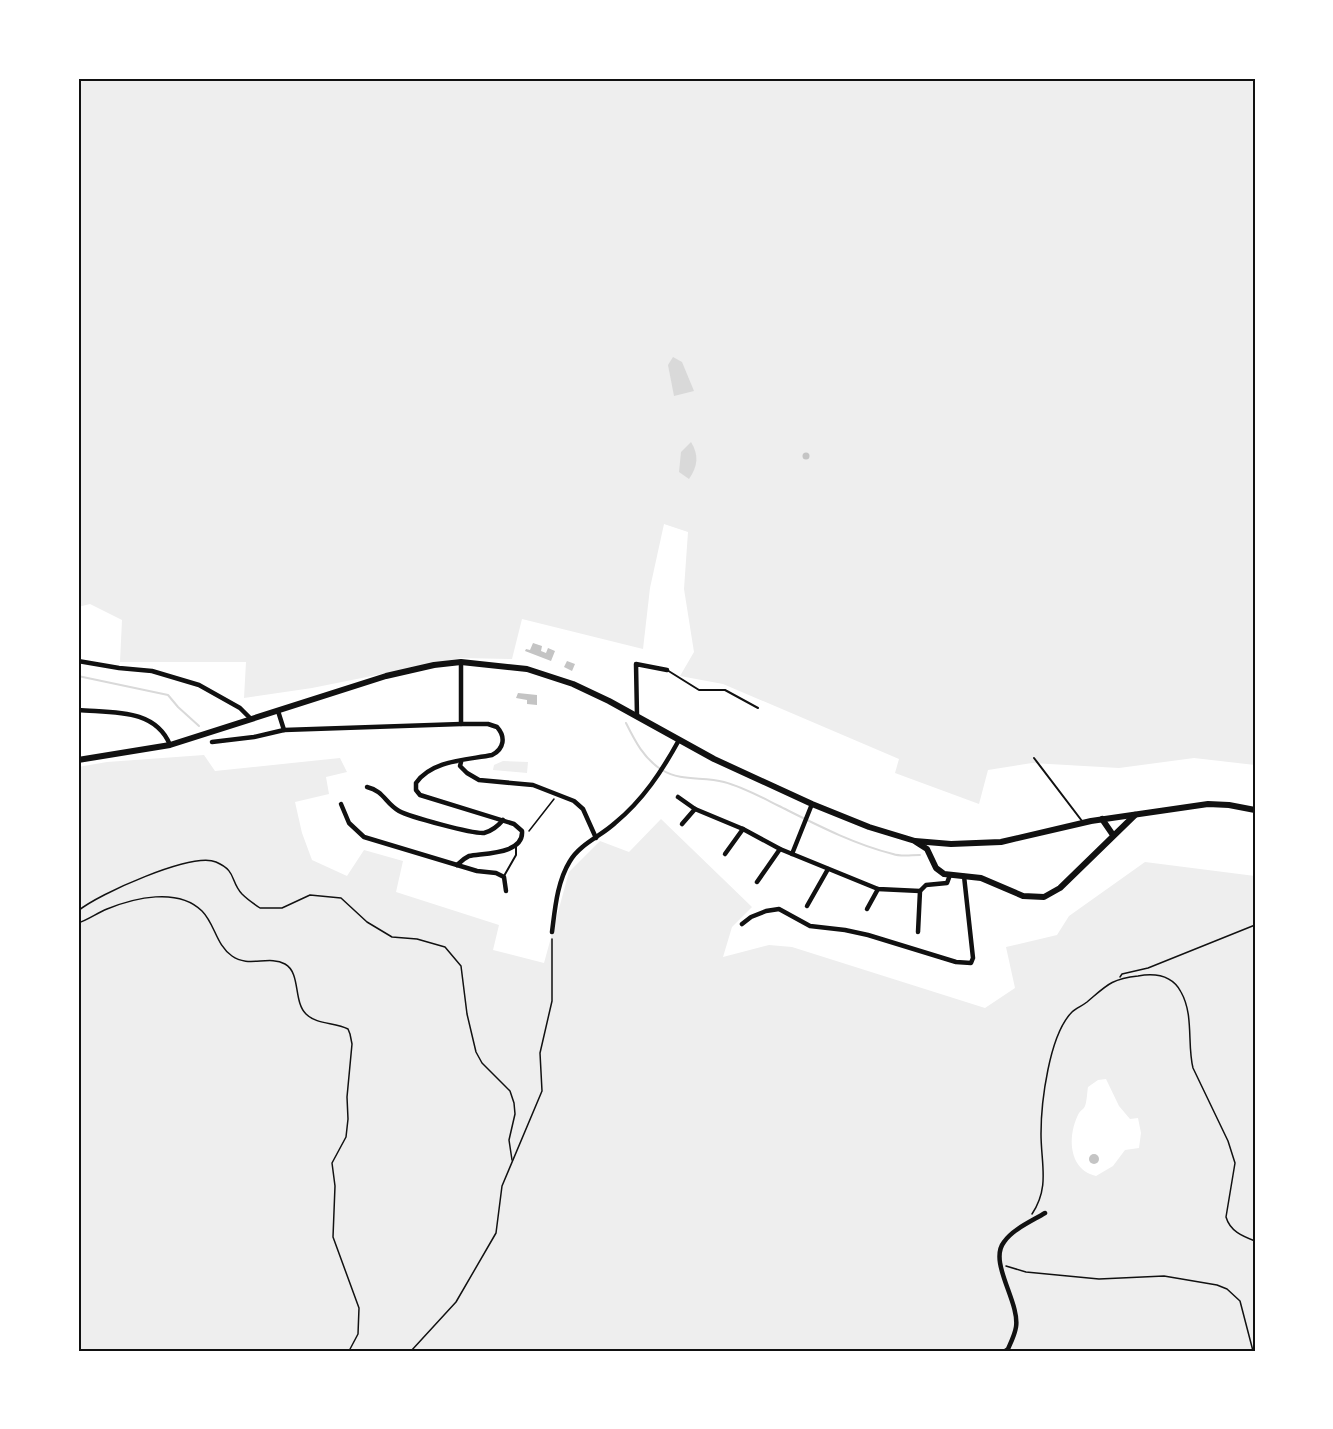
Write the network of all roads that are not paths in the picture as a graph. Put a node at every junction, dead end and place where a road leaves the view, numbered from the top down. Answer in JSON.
{"nodes":[{"id":1,"x":78,"y":661,"type":"edge"},
{"id":2,"x":461,"y":662,"type":"junction"},
{"id":3,"x":667,"y":670,"type":"joint"},
{"id":4,"x":758,"y":708,"type":"dead end"},
{"id":5,"x":78,"y":711,"type":"edge"},
{"id":6,"x":278,"y":711,"type":"junction"},
{"id":7,"x":637,"y":716,"type":"junction"},
{"id":8,"x":251,"y":720,"type":"junction"},
{"id":9,"x":461,"y":724,"type":"junction"},
{"id":10,"x":284,"y":730,"type":"junction"},
{"id":11,"x":679,"y":740,"type":"junction"},
{"id":12,"x":212,"y":742,"type":"dead end"},
{"id":13,"x":170,"y":745,"type":"junction"},
{"id":14,"x":1034,"y":758,"type":"dead end"},
{"id":15,"x":78,"y":760,"type":"edge"},
{"id":16,"x":461,"y":762,"type":"junction"},
{"id":17,"x":367,"y":787,"type":"dead end"},
{"id":18,"x":678,"y":797,"type":"dead end"},
{"id":19,"x":341,"y":804,"type":"dead end"},
{"id":20,"x":812,"y":804,"type":"junction"},
{"id":21,"x":695,"y":809,"type":"junction"},
{"id":22,"x":1255,"y":810,"type":"edge"},
{"id":23,"x":1135,"y":814,"type":"junction"},
{"id":24,"x":1102,"y":819,"type":"junction"},
{"id":25,"x":503,"y":820,"type":"junction"},
{"id":26,"x":1083,"y":823,"type":"junction"},
{"id":27,"x":682,"y":824,"type":"dead end"},
{"id":28,"x":743,"y":829,"type":"junction"},
{"id":29,"x":1113,"y":836,"type":"junction"},
{"id":30,"x":596,"y":838,"type":"junction"},
{"id":31,"x":915,"y":841,"type":"junction"},
{"id":32,"x":937,"y":843,"type":"junction"},
{"id":33,"x":516,"y":846,"type":"junction"},
{"id":34,"x":780,"y":849,"type":"junction"},
{"id":35,"x":725,"y":854,"type":"dead end"},
{"id":36,"x":792,"y":854,"type":"junction"},
{"id":37,"x":930,"y":854,"type":"junction"},
{"id":38,"x":457,"y":865,"type":"junction"},
{"id":39,"x":828,"y":869,"type":"junction"},
{"id":40,"x":950,"y":875,"type":"junction"},
{"id":41,"x":964,"y":876,"type":"junction"},
{"id":42,"x":504,"y":877,"type":"junction"},
{"id":43,"x":757,"y":882,"type":"dead end"},
{"id":44,"x":878,"y":889,"type":"junction"},
{"id":45,"x":506,"y":891,"type":"dead end"},
{"id":46,"x":920,"y":891,"type":"junction"},
{"id":47,"x":807,"y":906,"type":"dead end"},
{"id":48,"x":867,"y":909,"type":"dead end"},
{"id":49,"x":742,"y":924,"type":"dead end"},
{"id":50,"x":552,"y":932,"type":"road end"},
{"id":51,"x":918,"y":932,"type":"dead end"},
{"id":52,"x":1045,"y":1213,"type":"dead end"},
{"id":53,"x":1005,"y":1351,"type":"edge"}],
"edges":[{"from":1,"to":8,"type":"street"},
{"from":2,"to":6,"type":"main road"},
{"from":2,"to":7,"type":"main road"},
{"from":2,"to":9,"type":"street"},
{"from":3,"to":4,"type":"lane"},
{"from":3,"to":7,"type":"street"},
{"from":5,"to":13,"type":"street"},
{"from":6,"to":8,"type":"main road"},
{"from":6,"to":10,"type":"street"},
{"from":7,"to":11,"type":"main road"},
{"from":8,"to":13,"type":"main road"},
{"from":9,"to":10,"type":"street"},
{"from":9,"to":16,"type":"street"},
{"from":10,"to":12,"type":"street"},
{"from":11,"to":20,"type":"main road"},
{"from":11,"to":30,"type":"street"},
{"from":13,"to":15,"type":"main road"},
{"from":14,"to":26,"type":"lane"},
{"from":16,"to":25,"type":"street"},
{"from":16,"to":30,"type":"street"},
{"from":17,"to":25,"type":"street"},
{"from":18,"to":21,"type":"street"},
{"from":19,"to":38,"type":"street"},
{"from":20,"to":31,"type":"main road"},
{"from":20,"to":36,"type":"street"},
{"from":21,"to":27,"type":"street"},
{"from":21,"to":28,"type":"street"},
{"from":22,"to":23,"type":"main road"},
{"from":23,"to":24,"type":"main road"},
{"from":23,"to":29,"type":"main road"},
{"from":24,"to":26,"type":"main road"},
{"from":24,"to":29,"type":"main road"},
{"from":25,"to":33,"type":"street"},
{"from":26,"to":32,"type":"main road"},
{"from":28,"to":34,"type":"street"},
{"from":28,"to":35,"type":"street"},
{"from":29,"to":41,"type":"main road"},
{"from":30,"to":50,"type":"street"},
{"from":31,"to":32,"type":"main road"},
{"from":31,"to":37,"type":"main road"},
{"from":32,"to":37,"type":"main road"},
{"from":33,"to":38,"type":"street"},
{"from":33,"to":42,"type":"lane"},
{"from":34,"to":36,"type":"street"},
{"from":34,"to":43,"type":"street"},
{"from":36,"to":39,"type":"street"},
{"from":37,"to":40,"type":"main road"},
{"from":38,"to":42,"type":"street"},
{"from":39,"to":44,"type":"street"},
{"from":39,"to":47,"type":"street"},
{"from":40,"to":41,"type":"main road"},
{"from":40,"to":46,"type":"street"},
{"from":41,"to":49,"type":"street"},
{"from":42,"to":45,"type":"street"},
{"from":44,"to":46,"type":"street"},
{"from":44,"to":48,"type":"street"},
{"from":46,"to":51,"type":"street"},
{"from":52,"to":53,"type":"street"}]}
